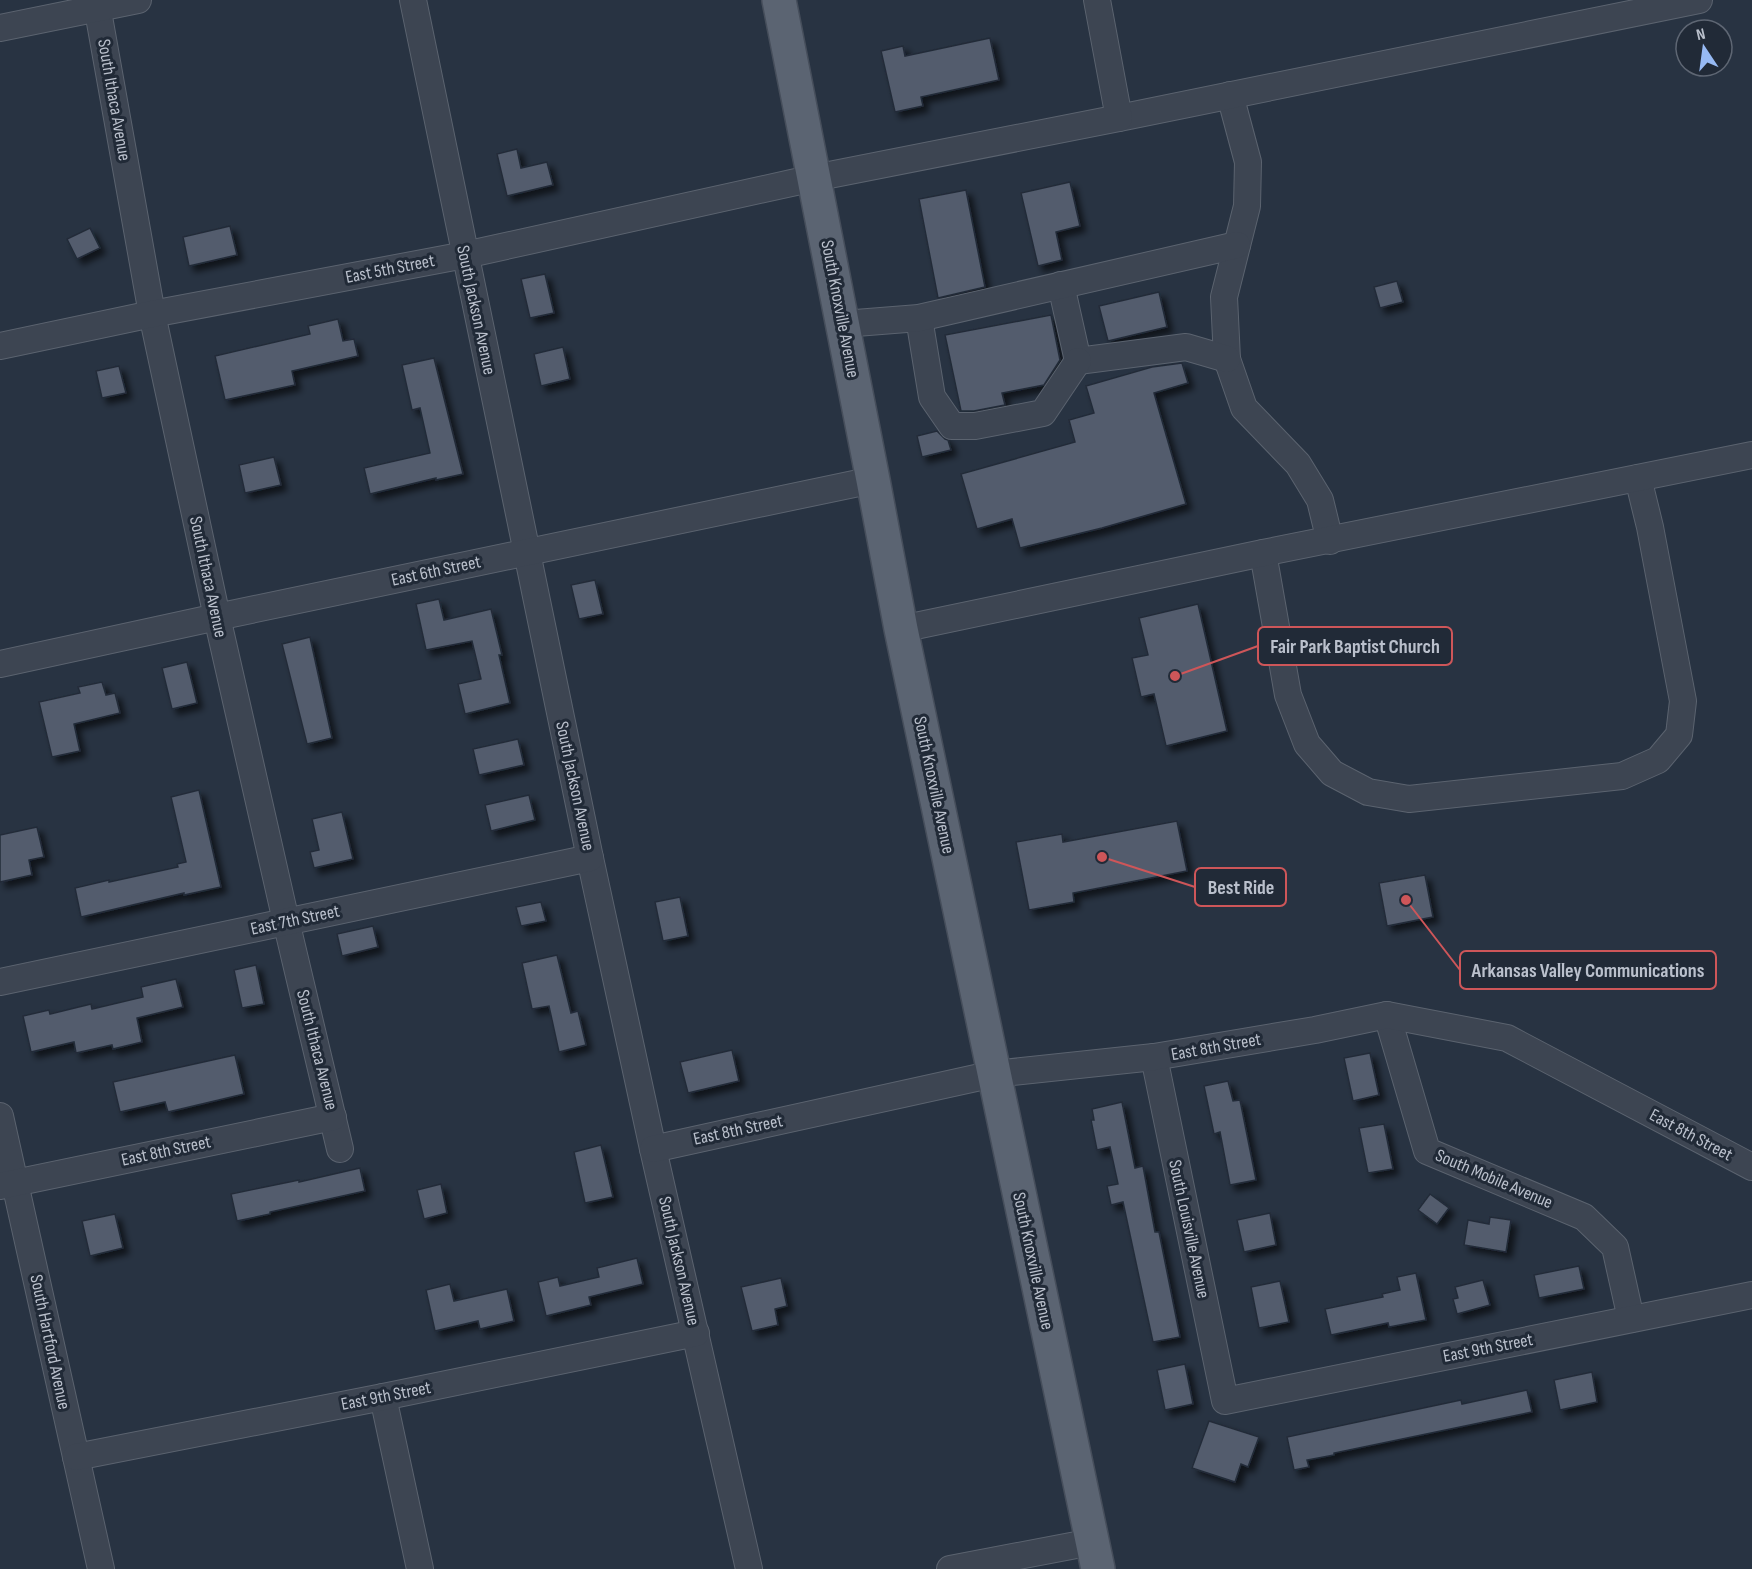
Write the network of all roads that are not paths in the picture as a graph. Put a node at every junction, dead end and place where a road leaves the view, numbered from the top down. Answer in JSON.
{"nodes":[{"id":1,"x":138,"y":0,"type":"edge"},
{"id":2,"x":413,"y":0,"type":"edge"},
{"id":3,"x":779,"y":0,"type":"edge"},
{"id":4,"x":1097,"y":0,"type":"edge"},
{"id":5,"x":1700,"y":0,"type":"edge"},
{"id":6,"x":97,"y":4,"type":"edge"},
{"id":7,"x":0,"y":28,"type":"edge"},
{"id":8,"x":1230,"y":95,"type":"junction"},
{"id":9,"x":1119,"y":118,"type":"junction"},
{"id":10,"x":814,"y":178,"type":"junction"},
{"id":11,"x":1237,"y":245,"type":"junction"},
{"id":12,"x":465,"y":255,"type":"junction"},
{"id":13,"x":1061,"y":285,"type":"junction"},
{"id":14,"x":152,"y":314,"type":"junction"},
{"id":15,"x":919,"y":318,"type":"junction"},
{"id":16,"x":843,"y":324,"type":"junction"},
{"id":17,"x":0,"y":346,"type":"edge"},
{"id":18,"x":1227,"y":359,"type":"junction"},
{"id":19,"x":1078,"y":361,"type":"junction"},
{"id":20,"x":1752,"y":455,"type":"edge"},
{"id":21,"x":1638,"y":478,"type":"junction"},
{"id":22,"x":873,"y":480,"type":"junction"},
{"id":23,"x":1330,"y":541,"type":"junction"},
{"id":24,"x":526,"y":552,"type":"junction"},
{"id":25,"x":1263,"y":554,"type":"junction"},
{"id":26,"x":217,"y":617,"type":"junction"},
{"id":27,"x":901,"y":629,"type":"junction"},
{"id":28,"x":0,"y":664,"type":"edge"},
{"id":29,"x":590,"y":858,"type":"junction"},
{"id":30,"x":285,"y":921,"type":"junction"},
{"id":31,"x":0,"y":982,"type":"edge"},
{"id":32,"x":1387,"y":1015,"type":"junction"},
{"id":33,"x":1154,"y":1058,"type":"junction"},
{"id":34,"x":994,"y":1074,"type":"junction"},
{"id":35,"x":0,"y":1116,"type":"edge"},
{"id":36,"x":333,"y":1117,"type":"junction"},
{"id":37,"x":340,"y":1149,"type":"dead end"},
{"id":38,"x":653,"y":1149,"type":"junction"},
{"id":39,"x":1752,"y":1167,"type":"edge"},
{"id":40,"x":8,"y":1184,"type":"edge"},
{"id":41,"x":1752,"y":1295,"type":"edge"},
{"id":42,"x":1631,"y":1319,"type":"junction"},
{"id":43,"x":696,"y":1333,"type":"junction"},
{"id":44,"x":383,"y":1397,"type":"junction"},
{"id":45,"x":1225,"y":1401,"type":"joint"},
{"id":46,"x":76,"y":1457,"type":"junction"},
{"id":47,"x":1095,"y":1555,"type":"edge"},
{"id":48,"x":101,"y":1569,"type":"edge"},
{"id":49,"x":420,"y":1569,"type":"edge"},
{"id":50,"x":749,"y":1569,"type":"edge"},
{"id":51,"x":950,"y":1569,"type":"edge"}],
"edges":[{"from":1,"to":6,"type":"street"},
{"from":2,"to":12,"type":"street","name":"South Jackson Avenue"},
{"from":3,"to":10,"type":"main road","name":"South Knoxville Avenue"},
{"from":4,"to":9,"type":"street"},
{"from":5,"to":8,"type":"street","name":"East 5th Street"},
{"from":6,"to":7,"type":"street"},
{"from":6,"to":14,"type":"street","name":"South Ithaca Avenue"},
{"from":8,"to":9,"type":"street","name":"East 5th Street"},
{"from":8,"to":11,"type":"street"},
{"from":9,"to":10,"type":"street","name":"East 5th Street"},
{"from":10,"to":12,"type":"street","name":"East 5th Street"},
{"from":10,"to":16,"type":"main road","name":"South Knoxville Avenue"},
{"from":11,"to":13,"type":"street"},
{"from":11,"to":18,"type":"street"},
{"from":12,"to":14,"type":"street","name":"East 5th Street"},
{"from":12,"to":24,"type":"street","name":"South Jackson Avenue"},
{"from":13,"to":15,"type":"street"},
{"from":13,"to":19,"type":"street"},
{"from":14,"to":17,"type":"street","name":"East 5th Street"},
{"from":14,"to":26,"type":"street","name":"South Ithaca Avenue"},
{"from":15,"to":16,"type":"street"},
{"from":15,"to":19,"type":"street"},
{"from":16,"to":22,"type":"main road","name":"South Knoxville Avenue"},
{"from":18,"to":19,"type":"street"},
{"from":18,"to":23,"type":"street"},
{"from":20,"to":21,"type":"street"},
{"from":21,"to":23,"type":"street"},
{"from":21,"to":25,"type":"street"},
{"from":22,"to":24,"type":"street","name":"East 6th Street"},
{"from":22,"to":27,"type":"main road","name":"South Knoxville Avenue"},
{"from":23,"to":25,"type":"street"},
{"from":24,"to":26,"type":"street","name":"East 6th Street"},
{"from":24,"to":29,"type":"street","name":"South Jackson Avenue"},
{"from":25,"to":27,"type":"street"},
{"from":26,"to":28,"type":"street","name":"East 6th Street"},
{"from":26,"to":30,"type":"street","name":"South Ithaca Avenue"},
{"from":27,"to":34,"type":"main road","name":"South Knoxville Avenue"},
{"from":29,"to":30,"type":"street","name":"East 7th Street"},
{"from":29,"to":38,"type":"street","name":"South Jackson Avenue"},
{"from":30,"to":31,"type":"street","name":"East 7th Street"},
{"from":30,"to":36,"type":"street","name":"South Ithaca Avenue"},
{"from":32,"to":33,"type":"street","name":"East 8th Street"},
{"from":32,"to":39,"type":"street","name":"East 8th Street"},
{"from":32,"to":42,"type":"street","name":"South Mobile Avenue"},
{"from":33,"to":34,"type":"street","name":"East 8th Street"},
{"from":33,"to":45,"type":"street","name":"South Louisville Avenue"},
{"from":34,"to":38,"type":"street","name":"East 8th Street"},
{"from":34,"to":47,"type":"main road","name":"South Knoxville Avenue"},
{"from":35,"to":40,"type":"street","name":"South Hartford Avenue"},
{"from":36,"to":37,"type":"street","name":"South Ithaca Avenue"},
{"from":36,"to":40,"type":"street","name":"East 8th Street"},
{"from":38,"to":43,"type":"street","name":"South Jackson Avenue"},
{"from":40,"to":46,"type":"street","name":"South Hartford Avenue"},
{"from":41,"to":42,"type":"street","name":"East 9th Street"},
{"from":42,"to":45,"type":"street","name":"East 9th Street"},
{"from":43,"to":44,"type":"street","name":"East 9th Street"},
{"from":43,"to":50,"type":"street","name":"South Jackson Avenue"},
{"from":44,"to":46,"type":"street","name":"East 9th Street"},
{"from":44,"to":49,"type":"street"},
{"from":46,"to":48,"type":"street","name":"South Hartford Avenue"},
{"from":47,"to":51,"type":"street"}]}
